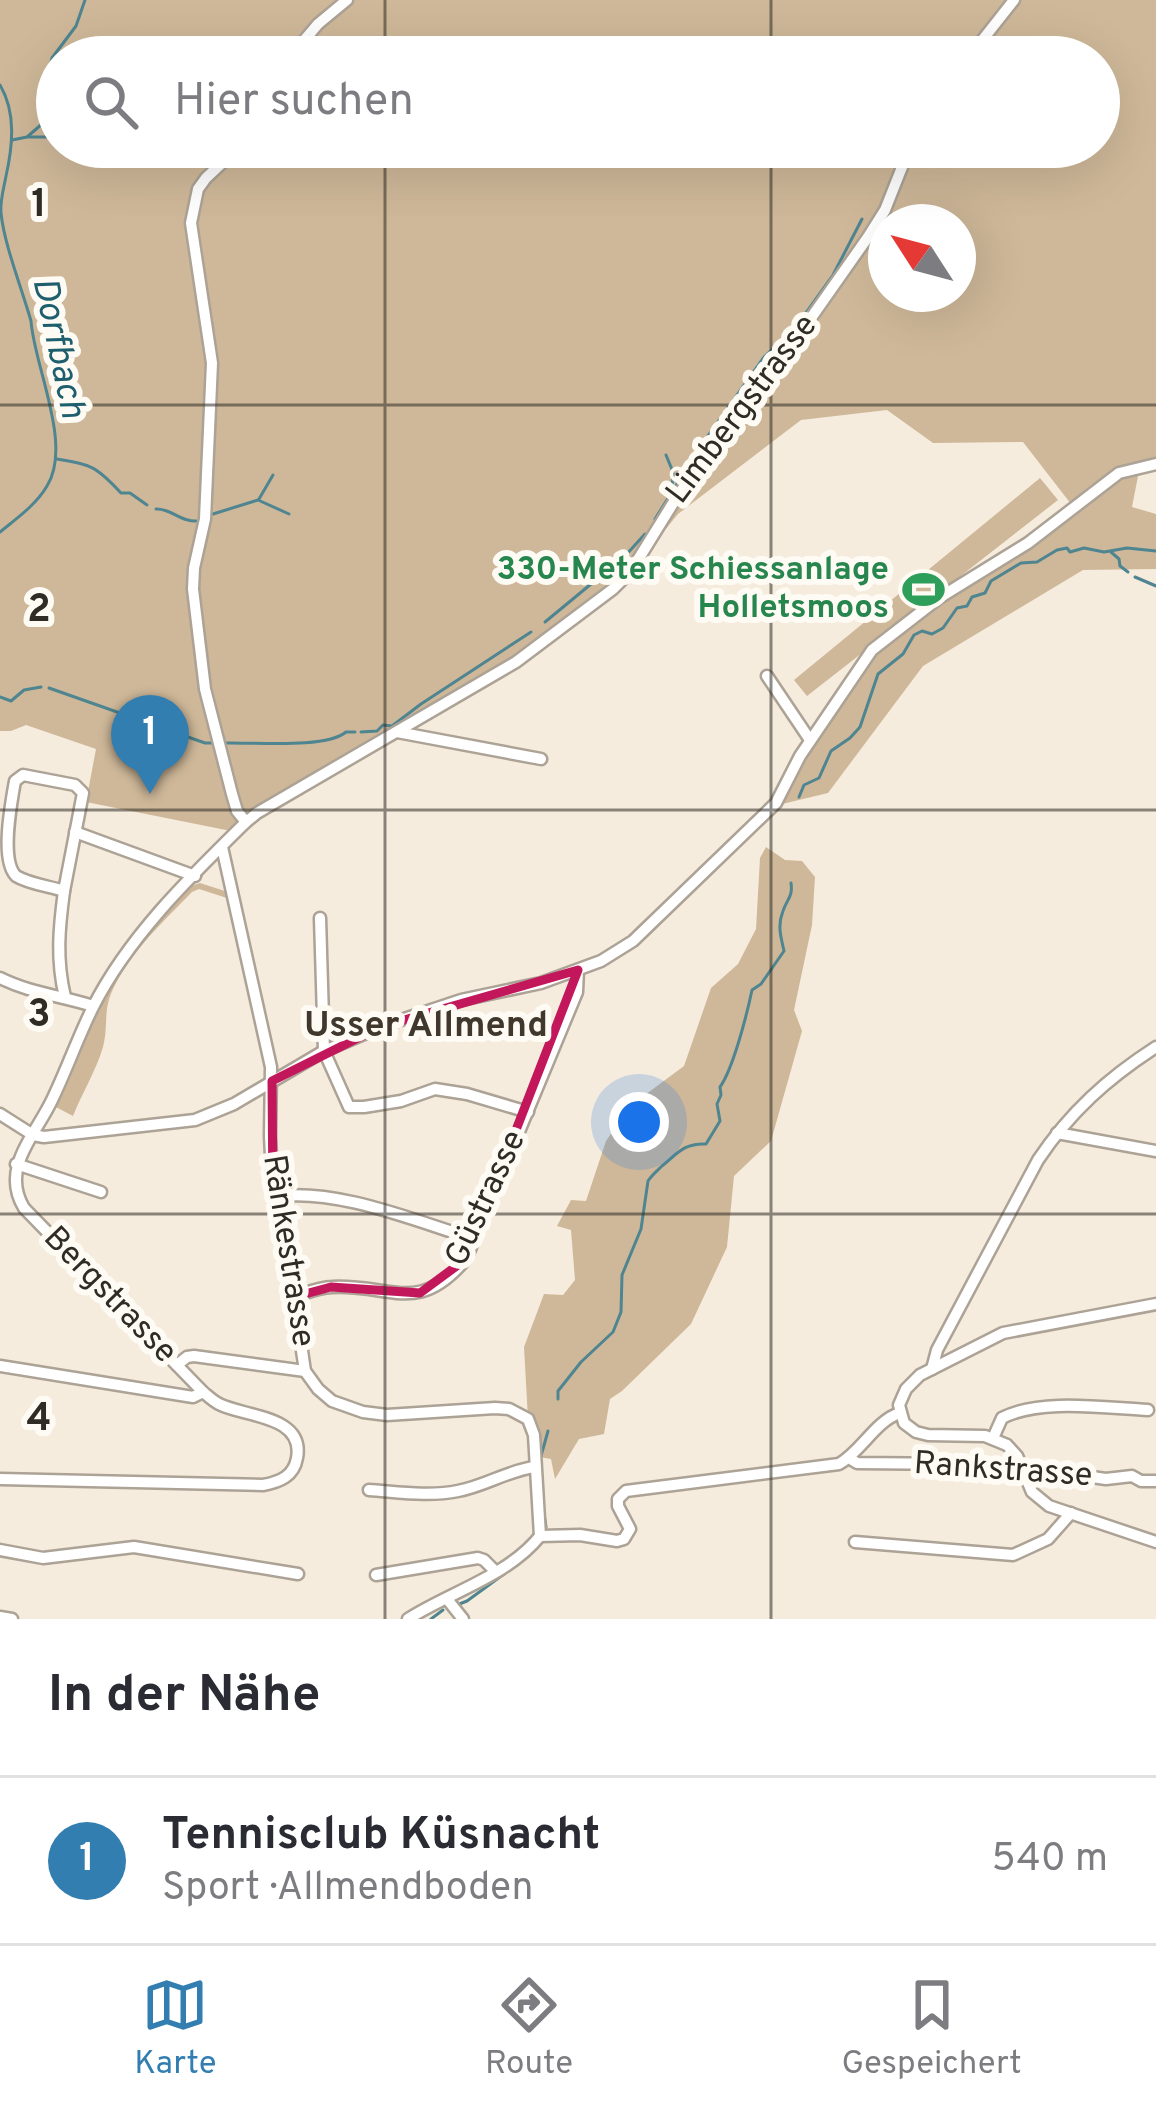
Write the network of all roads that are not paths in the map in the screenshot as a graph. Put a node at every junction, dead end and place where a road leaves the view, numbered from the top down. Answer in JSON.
{"nodes":[{"id":1,"x":347,"y":0,"type":"edge"},
{"id":2,"x":1014,"y":0,"type":"edge"},
{"id":3,"x":308,"y":36,"type":"edge"},
{"id":4,"x":986,"y":36,"type":"edge"},
{"id":5,"x":217,"y":168,"type":"edge"},
{"id":6,"x":902,"y":168,"type":"edge"},
{"id":7,"x":1156,"y":464,"type":"edge"},
{"id":8,"x":767,"y":676,"type":"dead end"},
{"id":9,"x":395,"y":732,"type":"junction"},
{"id":10,"x":811,"y":740,"type":"junction"},
{"id":11,"x":541,"y":759,"type":"dead end"},
{"id":12,"x":246,"y":822,"type":"junction"},
{"id":13,"x":75,"y":832,"type":"junction"},
{"id":14,"x":236,"y":832,"type":"joint"},
{"id":15,"x":222,"y":847,"type":"junction"},
{"id":16,"x":195,"y":876,"type":"junction"},
{"id":17,"x":64,"y":891,"type":"junction"},
{"id":18,"x":320,"y":918,"type":"dead end"},
{"id":19,"x":578,"y":970,"type":"junction"},
{"id":20,"x":0,"y":978,"type":"edge"},
{"id":21,"x":64,"y":997,"type":"junction"},
{"id":22,"x":94,"y":1006,"type":"junction"},
{"id":23,"x":1156,"y":1047,"type":"edge"},
{"id":24,"x":324,"y":1051,"type":"junction"},
{"id":25,"x":272,"y":1081,"type":"junction"},
{"id":26,"x":528,"y":1112,"type":"junction"},
{"id":27,"x":0,"y":1114,"type":"edge"},
{"id":28,"x":1057,"y":1132,"type":"junction"},
{"id":29,"x":33,"y":1135,"type":"junction"},
{"id":30,"x":1156,"y":1151,"type":"edge"},
{"id":31,"x":16,"y":1164,"type":"junction"},
{"id":32,"x":101,"y":1192,"type":"dead end"},
{"id":33,"x":273,"y":1197,"type":"junction"},
{"id":34,"x":474,"y":1239,"type":"junction"},
{"id":35,"x":294,"y":1297,"type":"junction"},
{"id":36,"x":1156,"y":1304,"type":"edge"},
{"id":37,"x":0,"y":1366,"type":"edge"},
{"id":38,"x":177,"y":1366,"type":"junction"},
{"id":39,"x":932,"y":1369,"type":"junction"},
{"id":40,"x":304,"y":1371,"type":"junction"},
{"id":41,"x":203,"y":1392,"type":"junction"},
{"id":42,"x":1148,"y":1410,"type":"dead end"},
{"id":43,"x":900,"y":1414,"type":"junction"},
{"id":44,"x":993,"y":1438,"type":"junction"},
{"id":45,"x":849,"y":1458,"type":"junction"},
{"id":46,"x":534,"y":1467,"type":"junction"},
{"id":47,"x":1023,"y":1469,"type":"junction"},
{"id":48,"x":0,"y":1479,"type":"edge"},
{"id":49,"x":1156,"y":1481,"type":"edge"},
{"id":50,"x":369,"y":1490,"type":"dead end"},
{"id":51,"x":1071,"y":1514,"type":"junction"},
{"id":52,"x":540,"y":1536,"type":"junction"},
{"id":53,"x":855,"y":1542,"type":"dead end"},
{"id":54,"x":1156,"y":1542,"type":"edge"},
{"id":55,"x":0,"y":1550,"type":"edge"},
{"id":56,"x":495,"y":1571,"type":"junction"},
{"id":57,"x":298,"y":1574,"type":"dead end"},
{"id":58,"x":376,"y":1575,"type":"dead end"},
{"id":59,"x":447,"y":1598,"type":"junction"},
{"id":60,"x":0,"y":1617,"type":"edge"},
{"id":61,"x":12,"y":1619,"type":"edge"},
{"id":62,"x":408,"y":1619,"type":"edge"},
{"id":63,"x":463,"y":1619,"type":"edge"}],
"edges":[{"from":1,"to":3,"type":"street"},
{"from":2,"to":4,"type":"street"},
{"from":5,"to":12,"type":"street"},
{"from":6,"to":9,"type":"street","name":"Limbergstrasse"},
{"from":7,"to":10,"type":"street"},
{"from":8,"to":10,"type":"street"},
{"from":9,"to":11,"type":"street"},
{"from":9,"to":12,"type":"street","name":"Limbergstrasse"},
{"from":10,"to":19,"type":"street"},
{"from":12,"to":14,"type":"street","name":"Limbergstrasse"},
{"from":13,"to":16,"type":"street"},
{"from":13,"to":17,"type":"street"},
{"from":13,"to":17,"type":"street"},
{"from":14,"to":15,"type":"street","name":"Bergstrasse"},
{"from":15,"to":16,"type":"street","name":"Bergstrasse"},
{"from":15,"to":25,"type":"street","name":"Ränkestrasse"},
{"from":16,"to":22,"type":"street","name":"Bergstrasse"},
{"from":17,"to":21,"type":"street"},
{"from":18,"to":24,"type":"street"},
{"from":19,"to":24,"type":"street"},
{"from":19,"to":26,"type":"street","name":"Güstrasse"},
{"from":20,"to":21,"type":"street"},
{"from":21,"to":22,"type":"street"},
{"from":22,"to":29,"type":"street","name":"Bergstrasse"},
{"from":23,"to":28,"type":"street"},
{"from":24,"to":25,"type":"street"},
{"from":24,"to":26,"type":"street"},
{"from":25,"to":29,"type":"street"},
{"from":25,"to":33,"type":"street","name":"Ränkestrasse"},
{"from":26,"to":34,"type":"street","name":"Güstrasse"},
{"from":27,"to":29,"type":"street"},
{"from":28,"to":30,"type":"street"},
{"from":28,"to":39,"type":"street"},
{"from":29,"to":31,"type":"street","name":"Bergstrasse"},
{"from":31,"to":32,"type":"street"},
{"from":31,"to":38,"type":"street","name":"Bergstrasse"},
{"from":33,"to":34,"type":"street"},
{"from":33,"to":35,"type":"street","name":"Ränkestrasse"},
{"from":34,"to":35,"type":"street","name":"Güstrasse"},
{"from":35,"to":40,"type":"street","name":"Ränkestrasse"},
{"from":36,"to":39,"type":"street"},
{"from":37,"to":41,"type":"street"},
{"from":38,"to":40,"type":"street"},
{"from":38,"to":41,"type":"street","name":"Bergstrasse"},
{"from":39,"to":43,"type":"street"},
{"from":40,"to":46,"type":"street","name":"Ränkestrasse"},
{"from":41,"to":48,"type":"street","name":"Bergstrasse"},
{"from":42,"to":44,"type":"street"},
{"from":43,"to":44,"type":"street"},
{"from":43,"to":45,"type":"street"},
{"from":44,"to":47,"type":"street"},
{"from":45,"to":47,"type":"street","name":"Rankstrasse"},
{"from":45,"to":52,"type":"street"},
{"from":46,"to":50,"type":"street"},
{"from":46,"to":52,"type":"street","name":"Ränkestrasse"},
{"from":47,"to":49,"type":"street","name":"Rankstrasse"},
{"from":47,"to":51,"type":"street"},
{"from":51,"to":53,"type":"street"},
{"from":51,"to":54,"type":"street"},
{"from":52,"to":56,"type":"street"},
{"from":55,"to":57,"type":"street"},
{"from":56,"to":58,"type":"street"},
{"from":56,"to":59,"type":"street"},
{"from":59,"to":62,"type":"street"},
{"from":59,"to":63,"type":"street"},
{"from":60,"to":61,"type":"street"}]}
